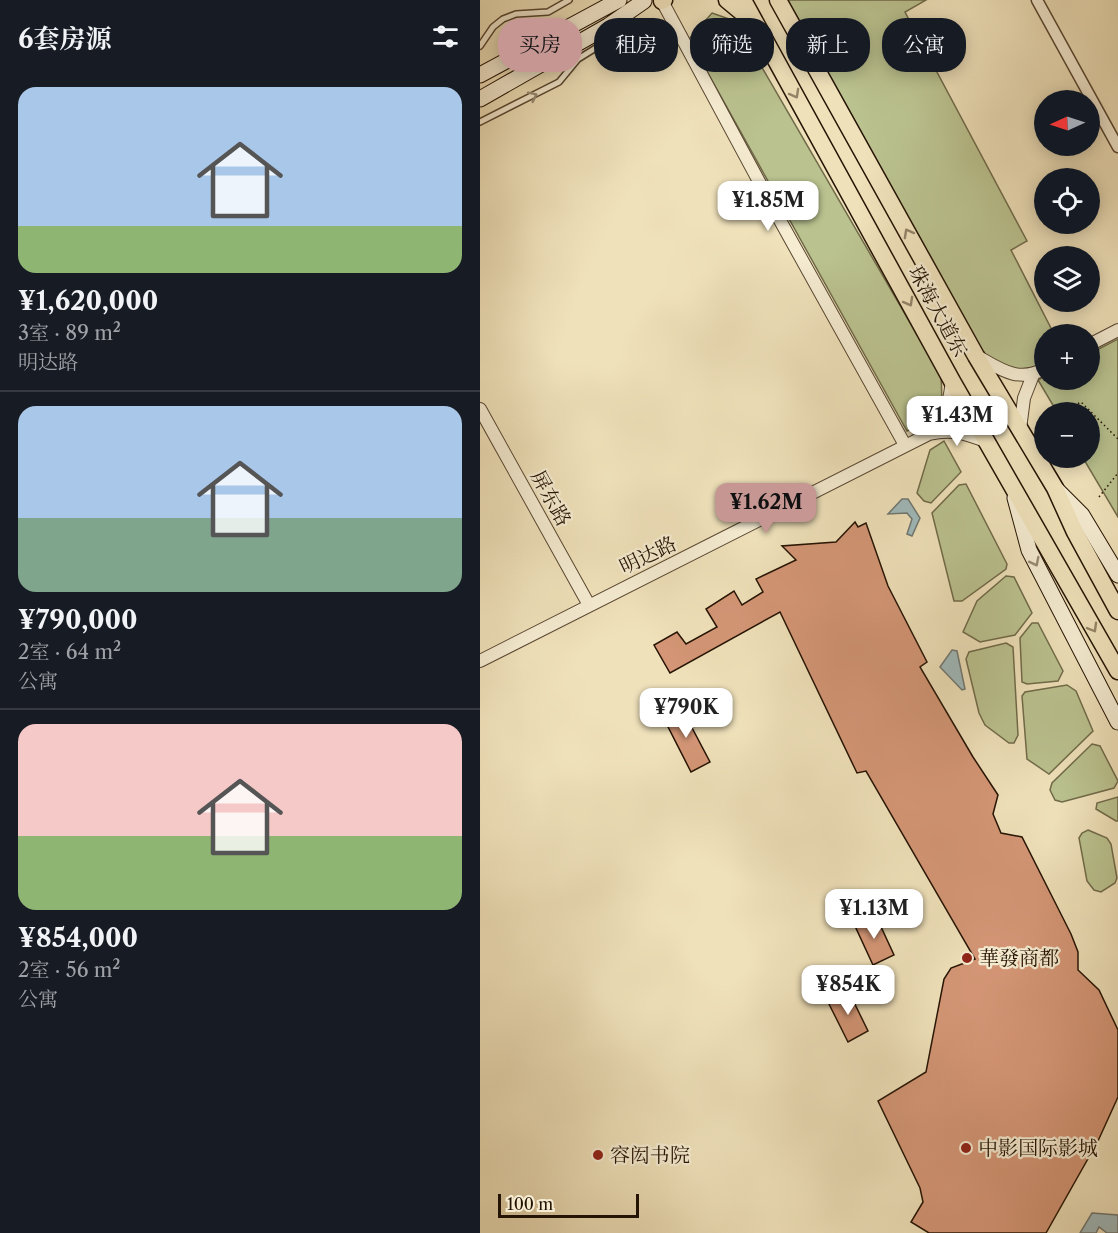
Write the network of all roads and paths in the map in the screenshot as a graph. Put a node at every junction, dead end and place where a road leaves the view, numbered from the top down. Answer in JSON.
{"nodes":[{"id":1,"x":569,"y":0,"type":"edge"},
{"id":2,"x":602,"y":0,"type":"edge"},
{"id":3,"x":619,"y":0,"type":"edge"},
{"id":4,"x":641,"y":0,"type":"edge"},
{"id":5,"x":663,"y":0,"type":"edge"},
{"id":6,"x":728,"y":0,"type":"edge"},
{"id":7,"x":743,"y":0,"type":"edge"},
{"id":8,"x":1037,"y":0,"type":"edge"},
{"id":9,"x":782,"y":4,"type":"edge"},
{"id":10,"x":749,"y":18,"type":"edge"},
{"id":11,"x":753,"y":18,"type":"edge"},
{"id":12,"x":480,"y":46,"type":"edge"},
{"id":13,"x":774,"y":56,"type":"edge"},
{"id":14,"x":480,"y":65,"type":"edge"},
{"id":15,"x":480,"y":75,"type":"edge"},
{"id":16,"x":480,"y":87,"type":"edge"},
{"id":17,"x":480,"y":99,"type":"edge"},
{"id":18,"x":480,"y":122,"type":"edge"},
{"id":19,"x":1118,"y":147,"type":"edge"},
{"id":20,"x":1118,"y":330,"type":"edge"},
{"id":21,"x":1100,"y":339,"type":"edge"},
{"id":22,"x":976,"y":356,"type":"junction"},
{"id":23,"x":1034,"y":372,"type":"edge"},
{"id":24,"x":1034,"y":379,"type":"edge"},
{"id":25,"x":952,"y":381,"type":"junction"},
{"id":26,"x":480,"y":409,"type":"edge"},
{"id":27,"x":1100,"y":421,"type":"edge"},
{"id":28,"x":1020,"y":430,"type":"junction"},
{"id":29,"x":929,"y":434,"type":"junction"},
{"id":30,"x":1118,"y":439,"type":"edge"},
{"id":31,"x":985,"y":441,"type":"junction"},
{"id":32,"x":906,"y":445,"type":"junction"},
{"id":33,"x":1118,"y":473,"type":"edge"},
{"id":34,"x":1011,"y":486,"type":"junction"},
{"id":35,"x":1055,"y":488,"type":"junction"},
{"id":36,"x":1099,"y":497,"type":"dead end"},
{"id":37,"x":1118,"y":575,"type":"edge"},
{"id":38,"x":589,"y":605,"type":"junction"},
{"id":39,"x":1118,"y":611,"type":"edge"},
{"id":40,"x":480,"y":661,"type":"edge"},
{"id":41,"x":1118,"y":671,"type":"edge"},
{"id":42,"x":1118,"y":722,"type":"edge"}],
"edges":[{"from":1,"to":12,"type":"lane"},
{"from":2,"to":14,"type":"main road"},
{"from":3,"to":15,"type":"main road"},
{"from":4,"to":5,"type":"main road"},
{"from":4,"to":16,"type":"main road"},
{"from":4,"to":17,"type":"main road"},
{"from":18,"to":4,"type":"lane","one_way":true},
{"from":5,"to":32,"type":"street"},
{"from":6,"to":10,"type":"highway"},
{"from":7,"to":11,"type":"highway","name":"珠海大道东"},
{"from":8,"to":19,"type":"street"},
{"from":22,"to":9,"type":"highway","name":"珠海大道东","one_way":true},
{"from":13,"to":25,"type":"highway","name":"珠海大道东","one_way":true},
{"from":20,"to":21,"type":"street"},
{"from":22,"to":23,"type":"street"},
{"from":22,"to":28,"type":"highway","name":"珠海大道东"},
{"from":24,"to":28,"type":"street"},
{"from":25,"to":29,"type":"street","name":"明达路"},
{"from":25,"to":31,"type":"highway","name":"珠海大道东"},
{"from":26,"to":38,"type":"street","name":"屏东路"},
{"from":27,"to":30,"type":"path"},
{"from":28,"to":35,"type":"highway","name":"珠海大道东"},
{"from":29,"to":31,"type":"street","name":"明达路"},
{"from":29,"to":32,"type":"street","name":"明达路"},
{"from":31,"to":34,"type":"highway","name":"珠海大道东"},
{"from":32,"to":38,"type":"street","name":"明达路"},
{"from":33,"to":36,"type":"path"},
{"from":34,"to":41,"type":"highway","name":"珠海大道东","one_way":true},
{"from":34,"to":42,"type":"main road","one_way":true},
{"from":35,"to":37,"type":"main road"},
{"from":35,"to":39,"type":"highway","name":"珠海大道东"},
{"from":38,"to":40,"type":"street","name":"明达路"}]}
